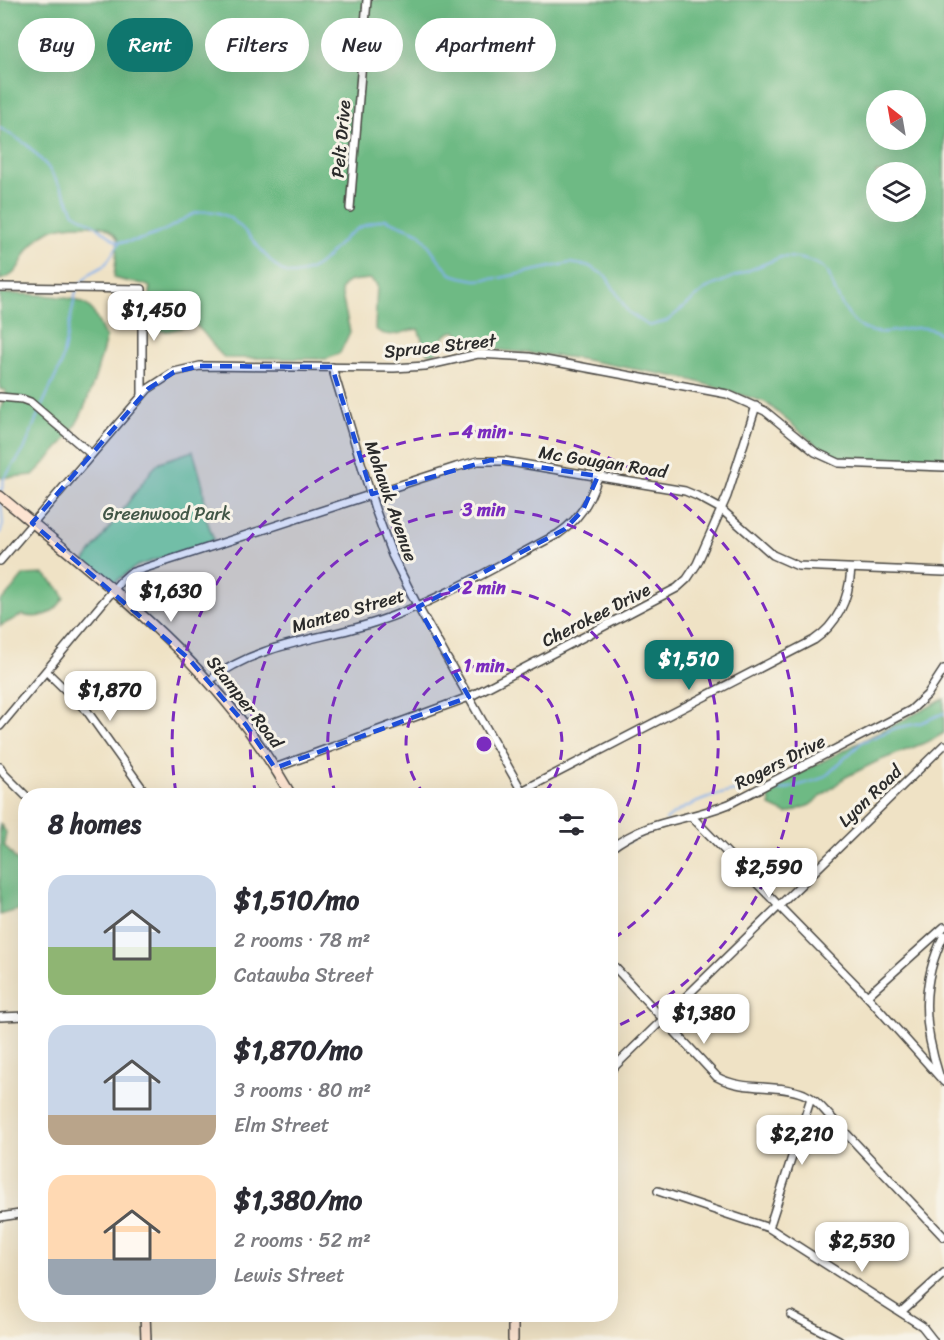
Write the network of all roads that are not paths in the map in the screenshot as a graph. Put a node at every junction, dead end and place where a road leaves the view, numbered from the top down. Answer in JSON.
{"nodes":[{"id":1,"x":367,"y":0,"type":"edge"},
{"id":2,"x":350,"y":208,"type":"dead end"},
{"id":3,"x":0,"y":287,"type":"edge"},
{"id":4,"x":332,"y":367,"type":"junction"},
{"id":5,"x":142,"y":395,"type":"junction"},
{"id":6,"x":0,"y":397,"type":"edge"},
{"id":7,"x":756,"y":406,"type":"junction"},
{"id":8,"x":91,"y":454,"type":"junction"},
{"id":9,"x":944,"y":467,"type":"edge"},
{"id":10,"x":598,"y":476,"type":"junction"},
{"id":11,"x":372,"y":494,"type":"junction"},
{"id":12,"x":0,"y":496,"type":"edge"},
{"id":13,"x":721,"y":509,"type":"junction"},
{"id":14,"x":32,"y":523,"type":"junction"},
{"id":15,"x":0,"y":561,"type":"edge"},
{"id":16,"x":850,"y":569,"type":"junction"},
{"id":17,"x":944,"y":572,"type":"edge"},
{"id":18,"x":113,"y":590,"type":"junction"},
{"id":19,"x":418,"y":607,"type":"junction"},
{"id":20,"x":944,"y":669,"type":"edge"},
{"id":21,"x":47,"y":672,"type":"junction"},
{"id":22,"x":209,"y":681,"type":"junction"},
{"id":23,"x":469,"y":698,"type":"junction"},
{"id":24,"x":0,"y":726,"type":"edge"},
{"id":25,"x":944,"y":745,"type":"edge"},
{"id":26,"x":0,"y":766,"type":"edge"},
{"id":27,"x":275,"y":768,"type":"junction"},
{"id":28,"x":18,"y":788,"type":"edge"},
{"id":29,"x":142,"y":788,"type":"edge"},
{"id":30,"x":287,"y":788,"type":"edge"},
{"id":31,"x":520,"y":788,"type":"edge"},
{"id":32,"x":532,"y":788,"type":"edge"},
{"id":33,"x":692,"y":817,"type":"junction"},
{"id":34,"x":618,"y":843,"type":"edge"},
{"id":35,"x":779,"y":906,"type":"junction"},
{"id":36,"x":944,"y":927,"type":"edge"},
{"id":37,"x":944,"y":935,"type":"edge"},
{"id":38,"x":618,"y":971,"type":"edge"},
{"id":39,"x":867,"y":996,"type":"junction"},
{"id":40,"x":18,"y":1016,"type":"edge"},
{"id":41,"x":0,"y":1017,"type":"edge"},
{"id":42,"x":663,"y":1019,"type":"junction"},
{"id":43,"x":618,"y":1063,"type":"edge"},
{"id":44,"x":942,"y":1079,"type":"edge"},
{"id":45,"x":811,"y":1098,"type":"junction"},
{"id":46,"x":658,"y":1191,"type":"dead end"},
{"id":47,"x":18,"y":1214,"type":"edge"},
{"id":48,"x":0,"y":1217,"type":"edge"},
{"id":49,"x":769,"y":1227,"type":"junction"},
{"id":50,"x":944,"y":1237,"type":"edge"},
{"id":51,"x":944,"y":1273,"type":"edge"},
{"id":52,"x":901,"y":1312,"type":"junction"},
{"id":53,"x":791,"y":1315,"type":"dead end"},
{"id":54,"x":145,"y":1322,"type":"edge"},
{"id":55,"x":513,"y":1322,"type":"edge"},
{"id":56,"x":146,"y":1340,"type":"edge"},
{"id":57,"x":513,"y":1340,"type":"edge"},
{"id":58,"x":839,"y":1340,"type":"edge"},
{"id":59,"x":933,"y":1340,"type":"edge"}],
"edges":[{"from":1,"to":2,"type":"street","name":"Pelt Drive"},
{"from":3,"to":5,"type":"street"},
{"from":4,"to":5,"type":"street","name":"Spruce Street"},
{"from":4,"to":7,"type":"street","name":"Spruce Street"},
{"from":4,"to":11,"type":"street","name":"Mohawk Avenue"},
{"from":5,"to":8,"type":"street","name":"Spruce Street"},
{"from":6,"to":8,"type":"street"},
{"from":7,"to":9,"type":"street","name":"Spruce Street"},
{"from":7,"to":13,"type":"street","name":"Cherokee Drive"},
{"from":8,"to":14,"type":"street","name":"Spruce Street"},
{"from":10,"to":11,"type":"street","name":"Mc Gougan Road"},
{"from":10,"to":13,"type":"street","name":"Mc Gougan Road"},
{"from":10,"to":19,"type":"street","name":"Manteo Street"},
{"from":11,"to":18,"type":"street","name":"Mc Gougan Road"},
{"from":11,"to":19,"type":"street","name":"Mohawk Avenue"},
{"from":12,"to":14,"type":"street","name":"Stamper Road"},
{"from":13,"to":16,"type":"street","name":"Mc Gougan Road"},
{"from":13,"to":23,"type":"street","name":"Cherokee Drive"},
{"from":14,"to":15,"type":"street","name":"Spruce Street"},
{"from":14,"to":18,"type":"street","name":"Stamper Road"},
{"from":16,"to":17,"type":"street","name":"Mc Gougan Road"},
{"from":16,"to":32,"type":"street"},
{"from":18,"to":21,"type":"street","name":"Mc Gougan Road"},
{"from":18,"to":22,"type":"street","name":"Stamper Road"},
{"from":19,"to":22,"type":"street","name":"Manteo Street"},
{"from":19,"to":23,"type":"street","name":"Mohawk Avenue"},
{"from":20,"to":33,"type":"street","name":"Rogers Drive"},
{"from":21,"to":24,"type":"street","name":"Mc Gougan Road"},
{"from":21,"to":29,"type":"street"},
{"from":22,"to":27,"type":"street","name":"Stamper Road"},
{"from":23,"to":27,"type":"street","name":"Cherokee Drive"},
{"from":23,"to":31,"type":"street","name":"Mohawk Avenue"},
{"from":25,"to":35,"type":"street","name":"Lyon Road"},
{"from":26,"to":28,"type":"street"},
{"from":27,"to":30,"type":"street","name":"Stamper Road"},
{"from":33,"to":34,"type":"street","name":"Rogers Drive"},
{"from":33,"to":35,"type":"street"},
{"from":35,"to":39,"type":"street"},
{"from":35,"to":42,"type":"street","name":"Lyon Road"},
{"from":36,"to":39,"type":"street"},
{"from":37,"to":44,"type":"street"},
{"from":38,"to":42,"type":"street"},
{"from":39,"to":44,"type":"street"},
{"from":40,"to":41,"type":"street"},
{"from":42,"to":43,"type":"street","name":"Lyon Road"},
{"from":42,"to":45,"type":"street"},
{"from":45,"to":49,"type":"street"},
{"from":45,"to":50,"type":"street"},
{"from":46,"to":49,"type":"street"},
{"from":47,"to":48,"type":"street"},
{"from":49,"to":52,"type":"street"},
{"from":51,"to":52,"type":"street"},
{"from":52,"to":59,"type":"street"},
{"from":53,"to":58,"type":"street"},
{"from":54,"to":56,"type":"street"},
{"from":55,"to":57,"type":"street"}]}
